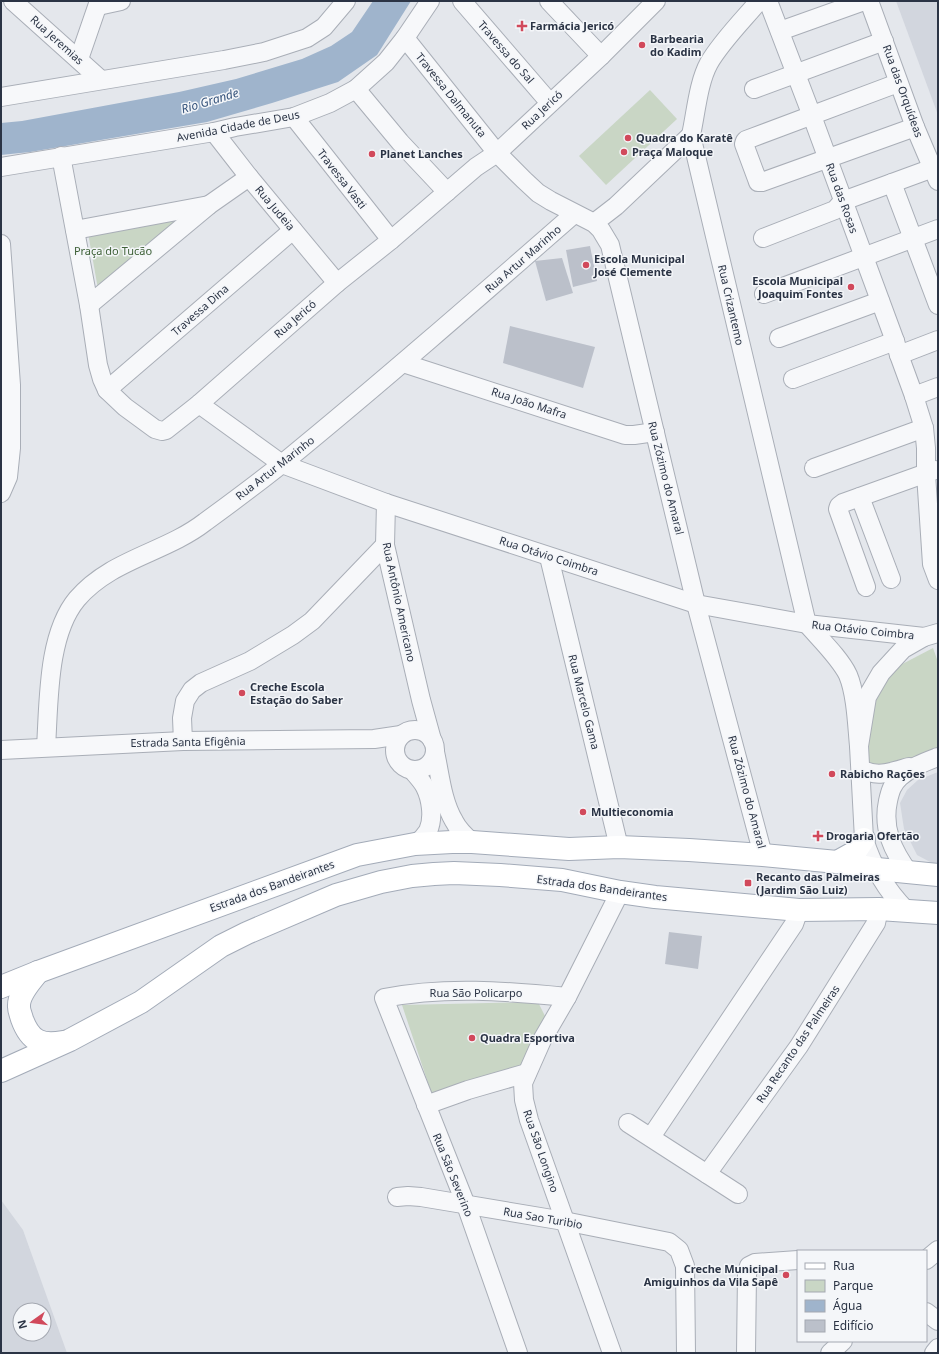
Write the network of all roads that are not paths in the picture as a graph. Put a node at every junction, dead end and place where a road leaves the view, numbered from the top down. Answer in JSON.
{"nodes":[{"id":1,"x":121,"y":1,"type":"edge"},
{"id":2,"x":346,"y":1,"type":"edge"},
{"id":3,"x":430,"y":1,"type":"edge"},
{"id":4,"x":462,"y":1,"type":"edge"},
{"id":5,"x":550,"y":1,"type":"edge"},
{"id":6,"x":656,"y":1,"type":"edge"},
{"id":7,"x":759,"y":1,"type":"edge"},
{"id":8,"x":768,"y":1,"type":"edge"},
{"id":9,"x":864,"y":1,"type":"edge"},
{"id":10,"x":869,"y":1,"type":"edge"},
{"id":11,"x":16,"y":2,"type":"edge"},
{"id":12,"x":98,"y":3,"type":"edge"},
{"id":13,"x":780,"y":31,"type":"junction"},
{"id":14,"x":405,"y":38,"type":"junction"},
{"id":15,"x":884,"y":41,"type":"junction"},
{"id":16,"x":600,"y":56,"type":"junction"},
{"id":17,"x":79,"y":59,"type":"junction"},
{"id":18,"x":796,"y":74,"type":"junction"},
{"id":19,"x":101,"y":80,"type":"junction"},
{"id":20,"x":898,"y":83,"type":"junction"},
{"id":21,"x":356,"y":89,"type":"junction"},
{"id":22,"x":754,"y":89,"type":"dead end"},
{"id":23,"x":1,"y":97,"type":"edge"},
{"id":24,"x":550,"y":103,"type":"junction"},
{"id":25,"x":812,"y":116,"type":"junction"},
{"id":26,"x":294,"y":117,"type":"junction"},
{"id":27,"x":915,"y":127,"type":"junction"},
{"id":28,"x":214,"y":132,"type":"junction"},
{"id":29,"x":691,"y":135,"type":"junction"},
{"id":30,"x":497,"y":153,"type":"junction"},
{"id":31,"x":61,"y":156,"type":"junction"},
{"id":32,"x":827,"y":158,"type":"junction"},
{"id":33,"x":1,"y":167,"type":"edge"},
{"id":34,"x":935,"y":174,"type":"edge"},
{"id":35,"x":249,"y":177,"type":"junction"},
{"id":36,"x":892,"y":183,"type":"junction"},
{"id":37,"x":447,"y":192,"type":"junction"},
{"id":38,"x":843,"y":201,"type":"junction"},
{"id":39,"x":209,"y":205,"type":"junction"},
{"id":40,"x":574,"y":214,"type":"junction"},
{"id":41,"x":594,"y":223,"type":"junction"},
{"id":42,"x":938,"y":229,"type":"edge"},
{"id":43,"x":75,"y":230,"type":"junction"},
{"id":44,"x":293,"y":230,"type":"junction"},
{"id":45,"x":763,"y":238,"type":"dead end"},
{"id":46,"x":913,"y":239,"type":"junction"},
{"id":47,"x":391,"y":240,"type":"junction"},
{"id":48,"x":1,"y":244,"type":"edge"},
{"id":49,"x":863,"y":256,"type":"junction"},
{"id":50,"x":337,"y":283,"type":"junction"},
{"id":51,"x":764,"y":294,"type":"dead end"},
{"id":52,"x":880,"y":301,"type":"junction"},
{"id":53,"x":89,"y":305,"type":"junction"},
{"id":54,"x":938,"y":305,"type":"edge"},
{"id":55,"x":779,"y":338,"type":"dead end"},
{"id":56,"x":938,"y":340,"type":"edge"},
{"id":57,"x":897,"y":348,"type":"junction"},
{"id":58,"x":404,"y":363,"type":"junction"},
{"id":59,"x":793,"y":379,"type":"dead end"},
{"id":60,"x":938,"y":387,"type":"edge"},
{"id":61,"x":107,"y":390,"type":"junction"},
{"id":62,"x":914,"y":396,"type":"junction"},
{"id":63,"x":199,"y":404,"type":"junction"},
{"id":64,"x":924,"y":428,"type":"junction"},
{"id":65,"x":655,"y":432,"type":"junction"},
{"id":66,"x":282,"y":464,"type":"junction"},
{"id":67,"x":814,"y":468,"type":"dead end"},
{"id":68,"x":932,"y":471,"type":"edge"},
{"id":69,"x":1,"y":493,"type":"edge"},
{"id":70,"x":860,"y":497,"type":"junction"},
{"id":71,"x":386,"y":503,"type":"junction"},
{"id":72,"x":385,"y":545,"type":"junction"},
{"id":73,"x":549,"y":557,"type":"junction"},
{"id":74,"x":936,"y":569,"type":"edge"},
{"id":75,"x":891,"y":579,"type":"dead end"},
{"id":76,"x":866,"y":587,"type":"dead end"},
{"id":77,"x":696,"y":604,"type":"junction"},
{"id":78,"x":807,"y":624,"type":"junction"},
{"id":79,"x":931,"y":635,"type":"edge"},
{"id":80,"x":421,"y":700,"type":"junction"},
{"id":81,"x":407,"y":733,"type":"junction"},
{"id":82,"x":374,"y":740,"type":"junction"},
{"id":83,"x":183,"y":741,"type":"junction"},
{"id":84,"x":434,"y":746,"type":"junction"},
{"id":85,"x":859,"y":746,"type":"junction"},
{"id":86,"x":46,"y":747,"type":"junction"},
{"id":87,"x":1,"y":750,"type":"edge"},
{"id":88,"x":938,"y":757,"type":"edge"},
{"id":89,"x":397,"y":758,"type":"junction"},
{"id":90,"x":917,"y":765,"type":"junction"},
{"id":91,"x":861,"y":769,"type":"junction"},
{"id":92,"x":412,"y":770,"type":"junction"},
{"id":93,"x":888,"y":802,"type":"junction"},
{"id":94,"x":862,"y":807,"type":"junction"},
{"id":95,"x":864,"y":839,"type":"junction"},
{"id":96,"x":472,"y":842,"type":"junction"},
{"id":97,"x":415,"y":844,"type":"junction"},
{"id":98,"x":620,"y":847,"type":"junction"},
{"id":99,"x":763,"y":855,"type":"junction"},
{"id":100,"x":837,"y":862,"type":"junction"},
{"id":101,"x":877,"y":869,"type":"junction"},
{"id":102,"x":909,"y":873,"type":"junction"},
{"id":103,"x":938,"y":875,"type":"edge"},
{"id":104,"x":620,"y":892,"type":"junction"},
{"id":105,"x":879,"y":909,"type":"junction"},
{"id":106,"x":799,"y":910,"type":"junction"},
{"id":107,"x":906,"y":910,"type":"junction"},
{"id":108,"x":938,"y":913,"type":"edge"},
{"id":109,"x":38,"y":972,"type":"junction"},
{"id":110,"x":1,"y":987,"type":"edge"},
{"id":111,"x":567,"y":997,"type":"junction"},
{"id":112,"x":384,"y":998,"type":"joint"},
{"id":113,"x":70,"y":1040,"type":"junction"},
{"id":114,"x":1,"y":1071,"type":"edge"},
{"id":115,"x":527,"y":1073,"type":"junction"},
{"id":116,"x":426,"y":1105,"type":"junction"},
{"id":117,"x":628,"y":1123,"type":"dead end"},
{"id":118,"x":651,"y":1137,"type":"junction"},
{"id":119,"x":707,"y":1174,"type":"junction"},
{"id":120,"x":738,"y":1194,"type":"dead end"},
{"id":121,"x":397,"y":1197,"type":"dead end"},
{"id":122,"x":466,"y":1204,"type":"junction"},
{"id":123,"x":564,"y":1220,"type":"junction"},
{"id":124,"x":938,"y":1250,"type":"edge"},
{"id":125,"x":927,"y":1259,"type":"edge"},
{"id":126,"x":797,"y":1260,"type":"edge"},
{"id":127,"x":927,"y":1313,"type":"edge"},
{"id":128,"x":938,"y":1321,"type":"edge"},
{"id":129,"x":842,"y":1342,"type":"edge"},
{"id":130,"x":938,"y":1348,"type":"edge"},
{"id":131,"x":518,"y":1353,"type":"edge"},
{"id":132,"x":612,"y":1353,"type":"edge"},
{"id":133,"x":686,"y":1353,"type":"edge"},
{"id":134,"x":746,"y":1353,"type":"edge"},
{"id":135,"x":830,"y":1353,"type":"edge"},
{"id":136,"x":934,"y":1353,"type":"edge"}],
"edges":[{"from":1,"to":12,"type":"street"},
{"from":2,"to":19,"type":"street"},
{"from":3,"to":14,"type":"street","name":"Avenida Cidade de Deus"},
{"from":4,"to":24,"type":"street","name":"Travessa do Sal"},
{"from":5,"to":16,"type":"street"},
{"from":6,"to":16,"type":"street","name":"Rua Jericó"},
{"from":7,"to":29,"type":"street","name":"Rua Crizantemo"},
{"from":8,"to":13,"type":"street","name":"Rua das Rosas"},
{"from":9,"to":13,"type":"street"},
{"from":10,"to":15,"type":"street","name":"Rua das Orquídeas"},
{"from":11,"to":17,"type":"street","name":"Rua Jeremias"},
{"from":12,"to":17,"type":"street"},
{"from":13,"to":18,"type":"street","name":"Rua das Rosas"},
{"from":14,"to":21,"type":"street","name":"Avenida Cidade de Deus"},
{"from":14,"to":30,"type":"street","name":"Travessa Dalmanuta"},
{"from":15,"to":18,"type":"street"},
{"from":15,"to":20,"type":"street","name":"Rua das Orquídeas"},
{"from":16,"to":24,"type":"street","name":"Rua Jericó"},
{"from":17,"to":19,"type":"street","name":"Rua Jeremias"},
{"from":18,"to":22,"type":"street"},
{"from":18,"to":25,"type":"street","name":"Rua das Rosas"},
{"from":19,"to":23,"type":"street"},
{"from":20,"to":25,"type":"street"},
{"from":20,"to":27,"type":"street","name":"Rua das Orquídeas"},
{"from":21,"to":26,"type":"street","name":"Avenida Cidade de Deus"},
{"from":21,"to":37,"type":"street"},
{"from":24,"to":30,"type":"street","name":"Rua Jericó"},
{"from":25,"to":32,"type":"street","name":"Rua das Rosas"},
{"from":25,"to":32,"type":"street"},
{"from":26,"to":28,"type":"street","name":"Avenida Cidade de Deus"},
{"from":26,"to":47,"type":"street","name":"Travessa Vasti"},
{"from":27,"to":32,"type":"street"},
{"from":27,"to":34,"type":"street","name":"Rua das Orquídeas"},
{"from":28,"to":31,"type":"street","name":"Avenida Cidade de Deus"},
{"from":28,"to":35,"type":"street","name":"Rua Judeia"},
{"from":29,"to":41,"type":"street"},
{"from":29,"to":78,"type":"street","name":"Rua Crizantemo"},
{"from":30,"to":37,"type":"street","name":"Rua Jericó"},
{"from":30,"to":40,"type":"street","name":"Rua Zózimo do Amaral"},
{"from":31,"to":33,"type":"street","name":"Avenida Cidade de Deus"},
{"from":31,"to":43,"type":"street","name":"Rua Jericó"},
{"from":32,"to":38,"type":"street","name":"Rua das Rosas"},
{"from":34,"to":36,"type":"street"},
{"from":35,"to":39,"type":"street"},
{"from":35,"to":44,"type":"street","name":"Rua Judeia"},
{"from":36,"to":38,"type":"street"},
{"from":36,"to":46,"type":"street"},
{"from":37,"to":47,"type":"street","name":"Rua Jericó"},
{"from":38,"to":45,"type":"street"},
{"from":38,"to":49,"type":"street","name":"Rua das Rosas"},
{"from":39,"to":43,"type":"street"},
{"from":39,"to":53,"type":"street"},
{"from":40,"to":41,"type":"street","name":"Rua Zózimo do Amaral"},
{"from":40,"to":58,"type":"street","name":"Rua Artur Marinho"},
{"from":41,"to":65,"type":"street","name":"Rua Zózimo do Amaral"},
{"from":42,"to":46,"type":"street"},
{"from":43,"to":53,"type":"street","name":"Rua Jericó"},
{"from":44,"to":50,"type":"street","name":"Rua Judeia"},
{"from":44,"to":61,"type":"street","name":"Travessa Dina"},
{"from":46,"to":49,"type":"street"},
{"from":46,"to":54,"type":"street"},
{"from":47,"to":50,"type":"street","name":"Rua Jericó"},
{"from":48,"to":69,"type":"street"},
{"from":49,"to":51,"type":"street"},
{"from":49,"to":52,"type":"street","name":"Rua das Rosas"},
{"from":50,"to":63,"type":"street","name":"Rua Jericó"},
{"from":52,"to":55,"type":"street"},
{"from":52,"to":57,"type":"street","name":"Rua das Rosas"},
{"from":53,"to":61,"type":"street","name":"Rua Jericó"},
{"from":56,"to":57,"type":"street"},
{"from":57,"to":59,"type":"street"},
{"from":57,"to":62,"type":"street","name":"Rua das Rosas"},
{"from":58,"to":65,"type":"street","name":"Rua João Mafra"},
{"from":58,"to":66,"type":"street","name":"Rua Artur Marinho"},
{"from":60,"to":62,"type":"street"},
{"from":61,"to":63,"type":"street","name":"Rua Jericó"},
{"from":62,"to":64,"type":"street","name":"Rua das Rosas"},
{"from":63,"to":66,"type":"street","name":"Rua Otávio Coimbra"},
{"from":64,"to":67,"type":"street"},
{"from":64,"to":68,"type":"street","name":"Rua das Rosas"},
{"from":65,"to":77,"type":"street","name":"Rua Zózimo do Amaral"},
{"from":66,"to":71,"type":"street","name":"Rua Otávio Coimbra"},
{"from":66,"to":86,"type":"street","name":"Rua Artur Marinho"},
{"from":68,"to":70,"type":"street"},
{"from":68,"to":74,"type":"street","name":"Rua das Rosas"},
{"from":70,"to":75,"type":"street"},
{"from":70,"to":76,"type":"street"},
{"from":71,"to":72,"type":"street","name":"Rua Antônio Americano"},
{"from":71,"to":73,"type":"street","name":"Rua Otávio Coimbra"},
{"from":72,"to":80,"type":"street","name":"Rua Antônio Americano"},
{"from":72,"to":83,"type":"street"},
{"from":73,"to":77,"type":"street","name":"Rua Otávio Coimbra"},
{"from":73,"to":98,"type":"street","name":"Rua Marcelo Gama"},
{"from":77,"to":78,"type":"street","name":"Rua Otávio Coimbra"},
{"from":77,"to":99,"type":"street","name":"Rua Zózimo do Amaral"},
{"from":78,"to":79,"type":"street","name":"Rua Otávio Coimbra"},
{"from":78,"to":85,"type":"street"},
{"from":79,"to":85,"type":"street"},
{"from":80,"to":81,"type":"street","name":"Rua Antônio Americano"},
{"from":80,"to":84,"type":"street","name":"Rua Antônio Americano"},
{"from":81,"to":82,"type":"street","name":"Estrada Santa Efigênia"},
{"from":81,"to":84,"type":"street"},
{"from":81,"to":89,"type":"street"},
{"from":82,"to":83,"type":"street","name":"Estrada Santa Efigênia"},
{"from":82,"to":89,"type":"street"},
{"from":83,"to":86,"type":"street","name":"Estrada Santa Efigênia"},
{"from":84,"to":92,"type":"street"},
{"from":84,"to":96,"type":"street","name":"Rua Antônio Americano"},
{"from":85,"to":91,"type":"street"},
{"from":86,"to":87,"type":"street","name":"Estrada Santa Efigênia"},
{"from":88,"to":90,"type":"street"},
{"from":89,"to":92,"type":"street"},
{"from":90,"to":91,"type":"street"},
{"from":90,"to":93,"type":"street"},
{"from":91,"to":94,"type":"street"},
{"from":92,"to":97,"type":"street"},
{"from":93,"to":94,"type":"street"},
{"from":93,"to":102,"type":"street"},
{"from":94,"to":95,"type":"street"},
{"from":95,"to":100,"type":"main road"},
{"from":95,"to":101,"type":"street"},
{"from":96,"to":97,"type":"main road","name":"Estrada dos Bandeirantes"},
{"from":96,"to":98,"type":"main road","name":"Estrada dos Bandeirantes"},
{"from":97,"to":109,"type":"main road","name":"Estrada dos Bandeirantes"},
{"from":98,"to":99,"type":"main road","name":"Estrada dos Bandeirantes"},
{"from":99,"to":100,"type":"main road","name":"Estrada dos Bandeirantes"},
{"from":100,"to":101,"type":"main road","name":"Estrada dos Bandeirantes"},
{"from":101,"to":102,"type":"main road","name":"Estrada dos Bandeirantes"},
{"from":101,"to":107,"type":"street"},
{"from":102,"to":103,"type":"main road","name":"Estrada dos Bandeirantes"},
{"from":104,"to":106,"type":"main road","name":"Estrada dos Bandeirantes"},
{"from":104,"to":111,"type":"street","name":"Rua São Longino"},
{"from":104,"to":113,"type":"main road","name":"Estrada dos Bandeirantes"},
{"from":105,"to":106,"type":"main road","name":"Estrada dos Bandeirantes"},
{"from":105,"to":107,"type":"main road","name":"Estrada dos Bandeirantes"},
{"from":105,"to":119,"type":"street","name":"Rua Recanto das Palmeiras"},
{"from":106,"to":118,"type":"street"},
{"from":107,"to":108,"type":"main road","name":"Estrada dos Bandeirantes"},
{"from":109,"to":110,"type":"main road","name":"Estrada dos Bandeirantes"},
{"from":109,"to":113,"type":"main road"},
{"from":111,"to":112,"type":"street","name":"Rua São Policarpo"},
{"from":111,"to":115,"type":"street","name":"Rua São Longino"},
{"from":112,"to":116,"type":"street","name":"Rua São Severino"},
{"from":113,"to":114,"type":"main road","name":"Estrada dos Bandeirantes"},
{"from":115,"to":116,"type":"street"},
{"from":115,"to":123,"type":"street","name":"Rua São Longino"},
{"from":116,"to":122,"type":"street","name":"Rua São Severino"},
{"from":117,"to":118,"type":"street"},
{"from":118,"to":119,"type":"street"},
{"from":119,"to":120,"type":"street"},
{"from":121,"to":122,"type":"street","name":"Rua Sao Turibio"},
{"from":122,"to":123,"type":"street","name":"Rua Sao Turibio"},
{"from":122,"to":131,"type":"street","name":"Rua São Severino"},
{"from":123,"to":132,"type":"street","name":"Rua São Longino"},
{"from":123,"to":133,"type":"street","name":"Rua Sao Turibio"},
{"from":124,"to":125,"type":"street"},
{"from":126,"to":134,"type":"street"},
{"from":127,"to":128,"type":"street"},
{"from":129,"to":135,"type":"street"},
{"from":130,"to":136,"type":"street"}]}
